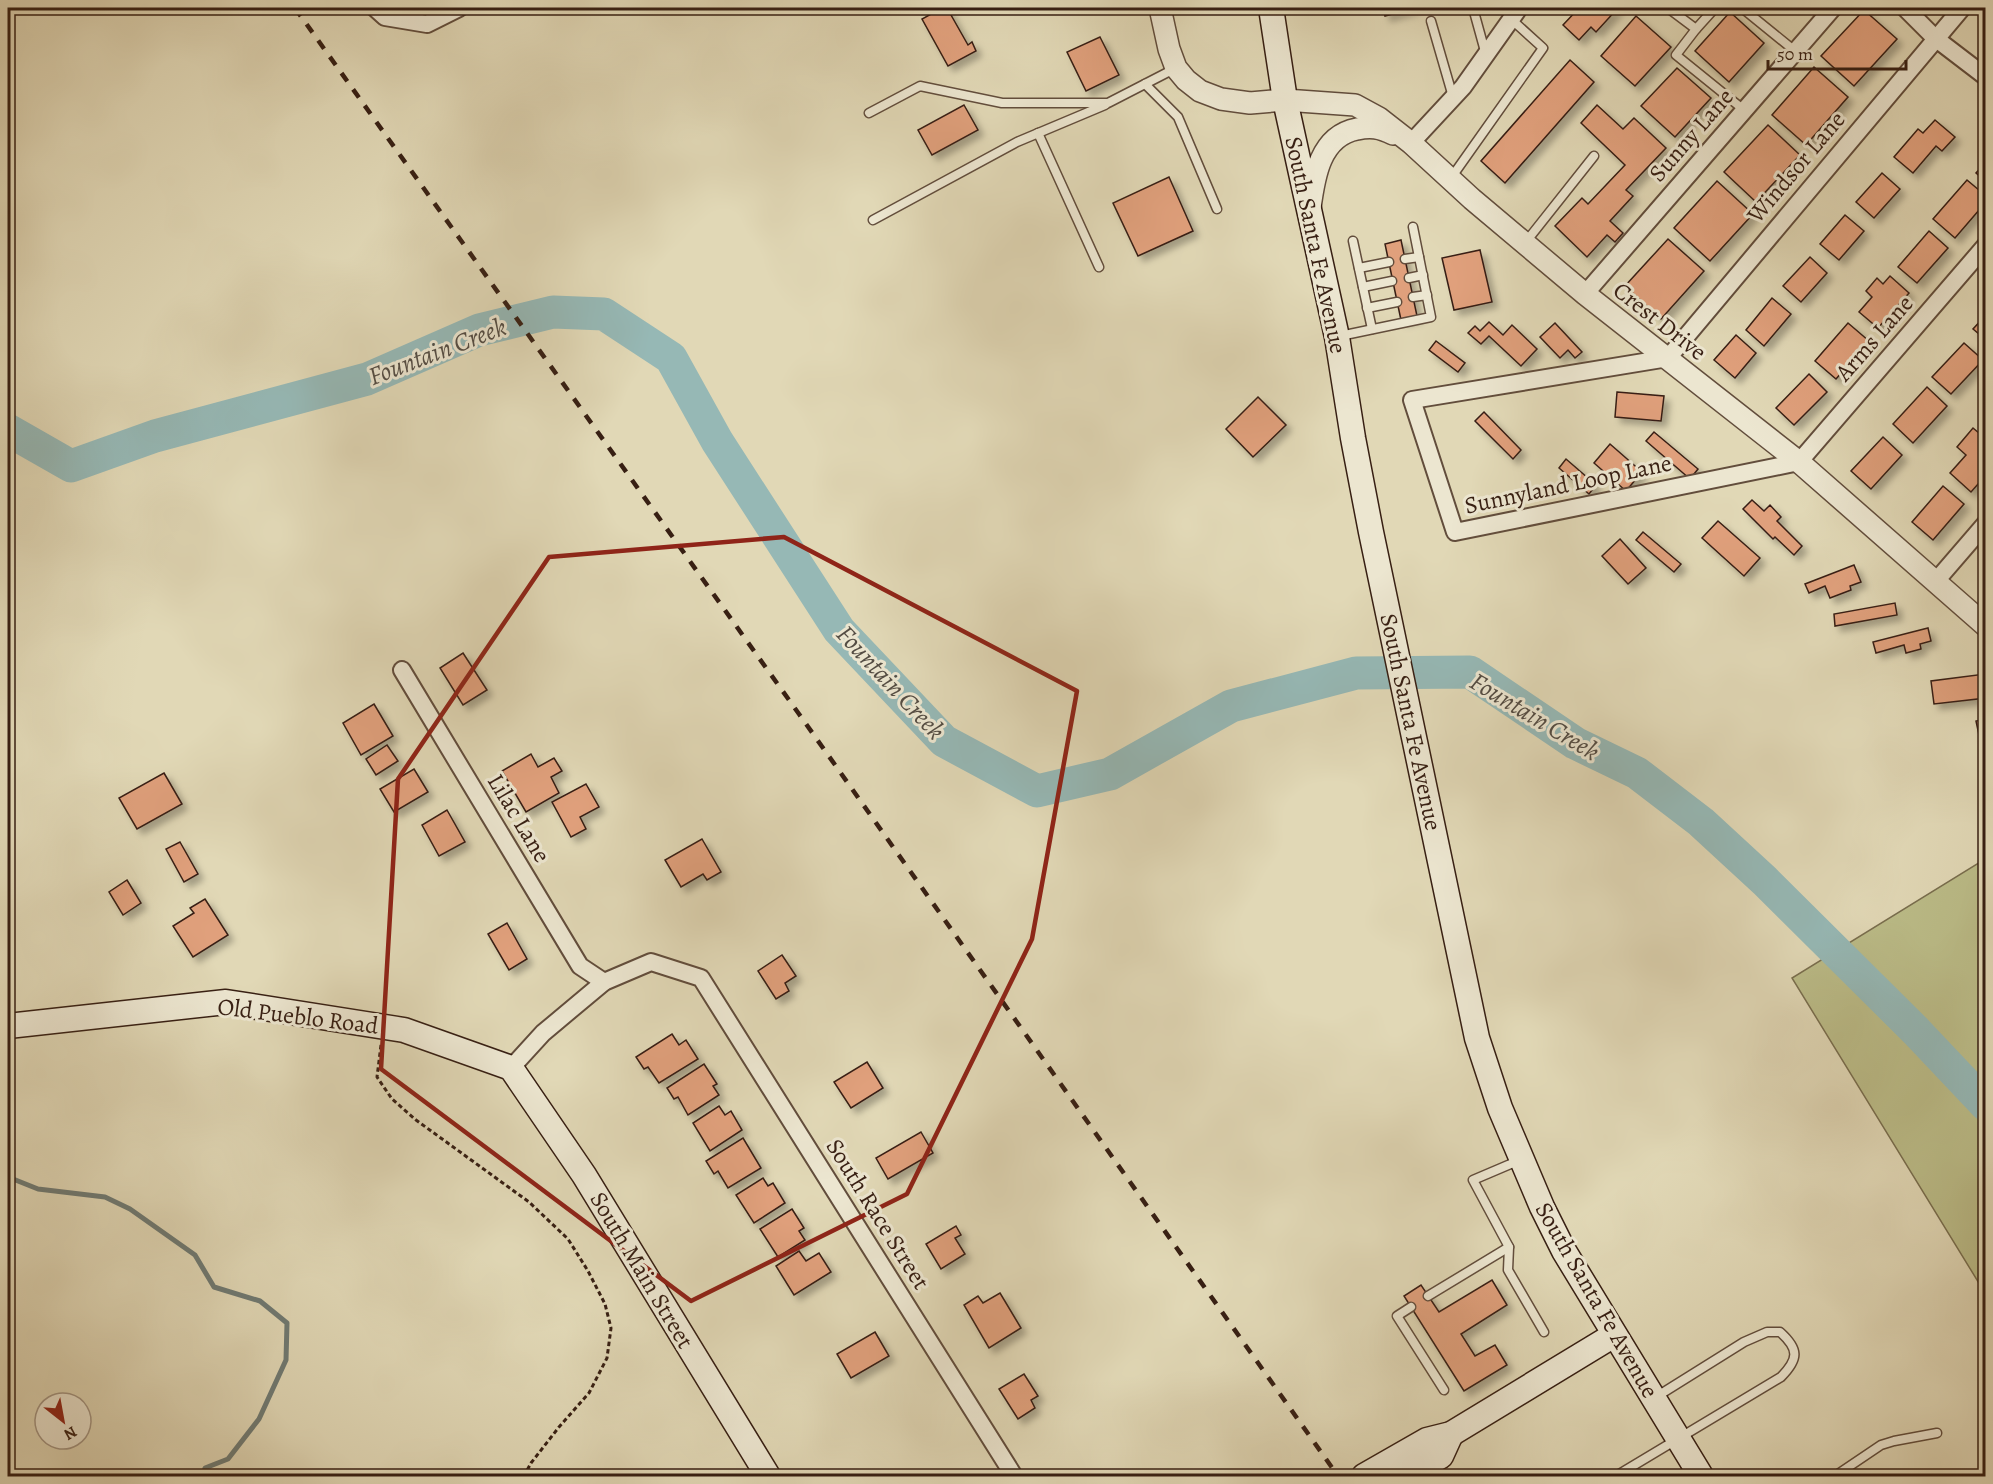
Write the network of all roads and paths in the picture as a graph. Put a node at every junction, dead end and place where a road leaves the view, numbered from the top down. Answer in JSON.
{"nodes":[{"id":1,"x":375,"y":8,"type":"edge"},
{"id":2,"x":459,"y":8,"type":"edge"},
{"id":3,"x":1160,"y":8,"type":"edge"},
{"id":4,"x":1271,"y":8,"type":"edge"},
{"id":5,"x":1473,"y":8,"type":"edge"},
{"id":6,"x":1668,"y":8,"type":"edge"},
{"id":7,"x":1715,"y":8,"type":"edge"},
{"id":8,"x":1742,"y":8,"type":"edge"},
{"id":9,"x":1833,"y":8,"type":"edge"},
{"id":10,"x":1905,"y":8,"type":"edge"},
{"id":11,"x":1962,"y":8,"type":"edge"},
{"id":12,"x":1515,"y":13,"type":"edge"},
{"id":13,"x":1431,"y":21,"type":"dead end"},
{"id":14,"x":1696,"y":29,"type":"junction"},
{"id":15,"x":1935,"y":38,"type":"junction"},
{"id":16,"x":1795,"y":51,"type":"junction"},
{"id":17,"x":1486,"y":55,"type":"junction"},
{"id":18,"x":1176,"y":68,"type":"junction"},
{"id":19,"x":1986,"y":77,"type":"edge"},
{"id":20,"x":1145,"y":84,"type":"junction"},
{"id":21,"x":1454,"y":97,"type":"junction"},
{"id":22,"x":1285,"y":100,"type":"junction"},
{"id":23,"x":1108,"y":104,"type":"junction"},
{"id":24,"x":1744,"y":110,"type":"junction"},
{"id":25,"x":869,"y":113,"type":"dead end"},
{"id":26,"x":1038,"y":133,"type":"junction"},
{"id":27,"x":1411,"y":143,"type":"junction"},
{"id":28,"x":1594,"y":156,"type":"dead end"},
{"id":29,"x":1450,"y":179,"type":"junction"},
{"id":30,"x":1217,"y":209,"type":"dead end"},
{"id":31,"x":1309,"y":214,"type":"junction"},
{"id":32,"x":873,"y":220,"type":"dead end"},
{"id":33,"x":1413,"y":227,"type":"dead end"},
{"id":34,"x":1353,"y":241,"type":"dead end"},
{"id":35,"x":1525,"y":244,"type":"junction"},
{"id":36,"x":1986,"y":245,"type":"edge"},
{"id":37,"x":1419,"y":257,"type":"junction"},
{"id":38,"x":1405,"y":259,"type":"dead end"},
{"id":39,"x":1389,"y":262,"type":"dead end"},
{"id":40,"x":1099,"y":267,"type":"dead end"},
{"id":41,"x":1359,"y":268,"type":"junction"},
{"id":42,"x":1423,"y":275,"type":"junction"},
{"id":43,"x":1409,"y":278,"type":"dead end"},
{"id":44,"x":1392,"y":281,"type":"dead end"},
{"id":45,"x":1363,"y":287,"type":"junction"},
{"id":46,"x":1585,"y":294,"type":"junction"},
{"id":47,"x":1426,"y":295,"type":"junction"},
{"id":48,"x":1413,"y":297,"type":"dead end"},
{"id":49,"x":1397,"y":302,"type":"dead end"},
{"id":50,"x":1367,"y":308,"type":"junction"},
{"id":51,"x":1372,"y":329,"type":"junction"},
{"id":52,"x":1337,"y":337,"type":"junction"},
{"id":53,"x":1668,"y":358,"type":"junction"},
{"id":54,"x":1799,"y":462,"type":"junction"},
{"id":55,"x":1986,"y":523,"type":"edge"},
{"id":56,"x":1936,"y":580,"type":"junction"},
{"id":57,"x":1986,"y":626,"type":"edge"},
{"id":58,"x":402,"y":670,"type":"dead end"},
{"id":59,"x":604,"y":982,"type":"junction"},
{"id":60,"x":8,"y":1026,"type":"edge"},
{"id":61,"x":385,"y":1027,"type":"junction"},
{"id":62,"x":511,"y":1068,"type":"junction"},
{"id":63,"x":1521,"y":1160,"type":"junction"},
{"id":64,"x":1509,"y":1247,"type":"junction"},
{"id":65,"x":1428,"y":1296,"type":"dead end"},
{"id":66,"x":1411,"y":1307,"type":"dead end"},
{"id":67,"x":1544,"y":1332,"type":"dead end"},
{"id":68,"x":1614,"y":1335,"type":"junction"},
{"id":69,"x":1444,"y":1390,"type":"dead end"},
{"id":70,"x":1653,"y":1398,"type":"junction"},
{"id":71,"x":1937,"y":1433,"type":"dead end"},
{"id":72,"x":1451,"y":1434,"type":"junction"},
{"id":73,"x":1677,"y":1438,"type":"junction"},
{"id":74,"x":524,"y":1476,"type":"edge"},
{"id":75,"x":768,"y":1476,"type":"edge"},
{"id":76,"x":1014,"y":1476,"type":"edge"},
{"id":77,"x":1364,"y":1476,"type":"edge"},
{"id":78,"x":1406,"y":1476,"type":"edge"},
{"id":79,"x":1616,"y":1476,"type":"edge"},
{"id":80,"x":1701,"y":1476,"type":"edge"},
{"id":81,"x":1835,"y":1476,"type":"edge"}],
"edges":[{"from":1,"to":2,"type":"street"},
{"from":3,"to":18,"type":"street"},
{"from":4,"to":22,"type":"main road","name":"South Santa Fe Avenue"},
{"from":5,"to":17,"type":"lane"},
{"from":6,"to":14,"type":"lane"},
{"from":7,"to":14,"type":"lane"},
{"from":8,"to":16,"type":"lane"},
{"from":9,"to":16,"type":"street","name":"Sunny Lane"},
{"from":10,"to":15,"type":"street"},
{"from":11,"to":15,"type":"street","name":"Windsor Lane"},
{"from":12,"to":17,"type":"street"},
{"from":12,"to":29,"type":"lane"},
{"from":13,"to":21,"type":"lane"},
{"from":14,"to":24,"type":"lane"},
{"from":15,"to":19,"type":"street"},
{"from":15,"to":53,"type":"street","name":"Windsor Lane"},
{"from":16,"to":24,"type":"street","name":"Sunny Lane"},
{"from":17,"to":21,"type":"street"},
{"from":18,"to":20,"type":"lane"},
{"from":18,"to":22,"type":"street"},
{"from":20,"to":23,"type":"lane"},
{"from":20,"to":30,"type":"lane"},
{"from":21,"to":27,"type":"street"},
{"from":22,"to":27,"type":"street","name":"Crest Drive"},
{"from":22,"to":31,"type":"main road","name":"South Santa Fe Avenue"},
{"from":23,"to":25,"type":"lane"},
{"from":23,"to":26,"type":"lane"},
{"from":24,"to":46,"type":"street","name":"Sunny Lane"},
{"from":26,"to":32,"type":"lane"},
{"from":26,"to":40,"type":"lane"},
{"from":27,"to":29,"type":"street","name":"Crest Drive"},
{"from":27,"to":31,"type":"street"},
{"from":28,"to":35,"type":"lane"},
{"from":29,"to":35,"type":"street","name":"Crest Drive"},
{"from":31,"to":52,"type":"main road","name":"South Santa Fe Avenue"},
{"from":33,"to":37,"type":"lane"},
{"from":34,"to":41,"type":"lane"},
{"from":35,"to":46,"type":"street","name":"Crest Drive"},
{"from":36,"to":54,"type":"street","name":"Arms Lane"},
{"from":37,"to":38,"type":"lane"},
{"from":37,"to":42,"type":"lane"},
{"from":39,"to":41,"type":"lane"},
{"from":41,"to":45,"type":"lane"},
{"from":42,"to":43,"type":"lane"},
{"from":42,"to":47,"type":"lane"},
{"from":44,"to":45,"type":"lane"},
{"from":45,"to":50,"type":"lane"},
{"from":46,"to":53,"type":"street","name":"Crest Drive"},
{"from":47,"to":48,"type":"lane"},
{"from":47,"to":51,"type":"lane"},
{"from":49,"to":50,"type":"lane"},
{"from":50,"to":51,"type":"lane"},
{"from":51,"to":52,"type":"lane"},
{"from":52,"to":63,"type":"main road","name":"South Santa Fe Avenue"},
{"from":53,"to":54,"type":"street","name":"Crest Drive"},
{"from":53,"to":54,"type":"street","name":"Sunnyland Loop Lane"},
{"from":54,"to":56,"type":"street","name":"Crest Drive"},
{"from":55,"to":56,"type":"street"},
{"from":56,"to":57,"type":"street","name":"Crest Drive"},
{"from":58,"to":59,"type":"street","name":"Lilac Lane"},
{"from":59,"to":62,"type":"street"},
{"from":59,"to":76,"type":"street","name":"South Race Street"},
{"from":60,"to":61,"type":"main road","name":"Old Pueblo Road"},
{"from":61,"to":62,"type":"main road","name":"Old Pueblo Road"},
{"from":61,"to":74,"type":"path"},
{"from":62,"to":75,"type":"main road","name":"South Main Street"},
{"from":63,"to":64,"type":"lane"},
{"from":63,"to":68,"type":"main road","name":"South Santa Fe Avenue"},
{"from":64,"to":65,"type":"lane"},
{"from":64,"to":67,"type":"lane"},
{"from":66,"to":69,"type":"lane"},
{"from":68,"to":70,"type":"main road","name":"South Santa Fe Avenue"},
{"from":68,"to":72,"type":"main road"},
{"from":70,"to":73,"type":"main road","name":"South Santa Fe Avenue"},
{"from":70,"to":73,"type":"lane"},
{"from":71,"to":81,"type":"lane"},
{"from":72,"to":77,"type":"main road"},
{"from":72,"to":78,"type":"main road"},
{"from":73,"to":79,"type":"lane"},
{"from":73,"to":80,"type":"main road","name":"South Santa Fe Avenue"}]}
